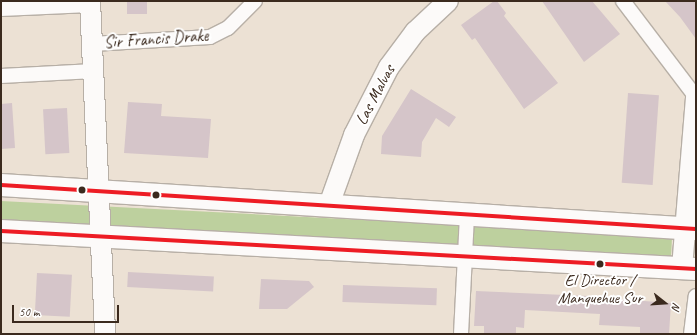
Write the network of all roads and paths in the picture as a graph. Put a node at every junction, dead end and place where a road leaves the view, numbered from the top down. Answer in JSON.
{"nodes":[{"id":1,"x":256,"y":1,"type":"edge"},
{"id":2,"x":447,"y":1,"type":"edge"},
{"id":3,"x":623,"y":1,"type":"edge"},
{"id":4,"x":90,"y":3,"type":"edge"},
{"id":5,"x":1,"y":9,"type":"edge"},
{"id":6,"x":92,"y":44,"type":"junction"},
{"id":7,"x":94,"y":71,"type":"junction"},
{"id":8,"x":1,"y":76,"type":"edge"},
{"id":9,"x":696,"y":97,"type":"edge"},
{"id":10,"x":1,"y":185,"type":"edge"},
{"id":11,"x":98,"y":190,"type":"junction"},
{"id":12,"x":329,"y":205,"type":"junction"},
{"id":13,"x":467,"y":214,"type":"junction"},
{"id":14,"x":691,"y":228,"type":"edge"},
{"id":15,"x":1,"y":231,"type":"edge"},
{"id":16,"x":102,"y":238,"type":"junction"},
{"id":17,"x":465,"y":256,"type":"junction"},
{"id":18,"x":689,"y":268,"type":"edge"},
{"id":19,"x":696,"y":296,"type":"edge"},
{"id":20,"x":105,"y":334,"type":"edge"},
{"id":21,"x":461,"y":334,"type":"edge"},
{"id":22,"x":691,"y":334,"type":"edge"}],
"edges":[{"from":1,"to":6,"type":"street","name":"Sir Francis Drake"},
{"from":2,"to":12,"type":"street","name":"Las Malvas"},
{"from":3,"to":9,"type":"street"},
{"from":4,"to":5,"type":"street"},
{"from":4,"to":6,"type":"street"},
{"from":6,"to":7,"type":"street"},
{"from":7,"to":8,"type":"street"},
{"from":7,"to":11,"type":"street"},
{"from":9,"to":14,"type":"street"},
{"from":10,"to":11,"type":"main road"},
{"from":11,"to":12,"type":"main road"},
{"from":11,"to":16,"type":"street"},
{"from":12,"to":13,"type":"main road"},
{"from":13,"to":14,"type":"main road"},
{"from":13,"to":17,"type":"street"},
{"from":14,"to":18,"type":"street"},
{"from":15,"to":16,"type":"main road"},
{"from":16,"to":17,"type":"main road"},
{"from":16,"to":20,"type":"street"},
{"from":17,"to":18,"type":"main road"},
{"from":17,"to":21,"type":"street"},
{"from":19,"to":22,"type":"street"}]}
